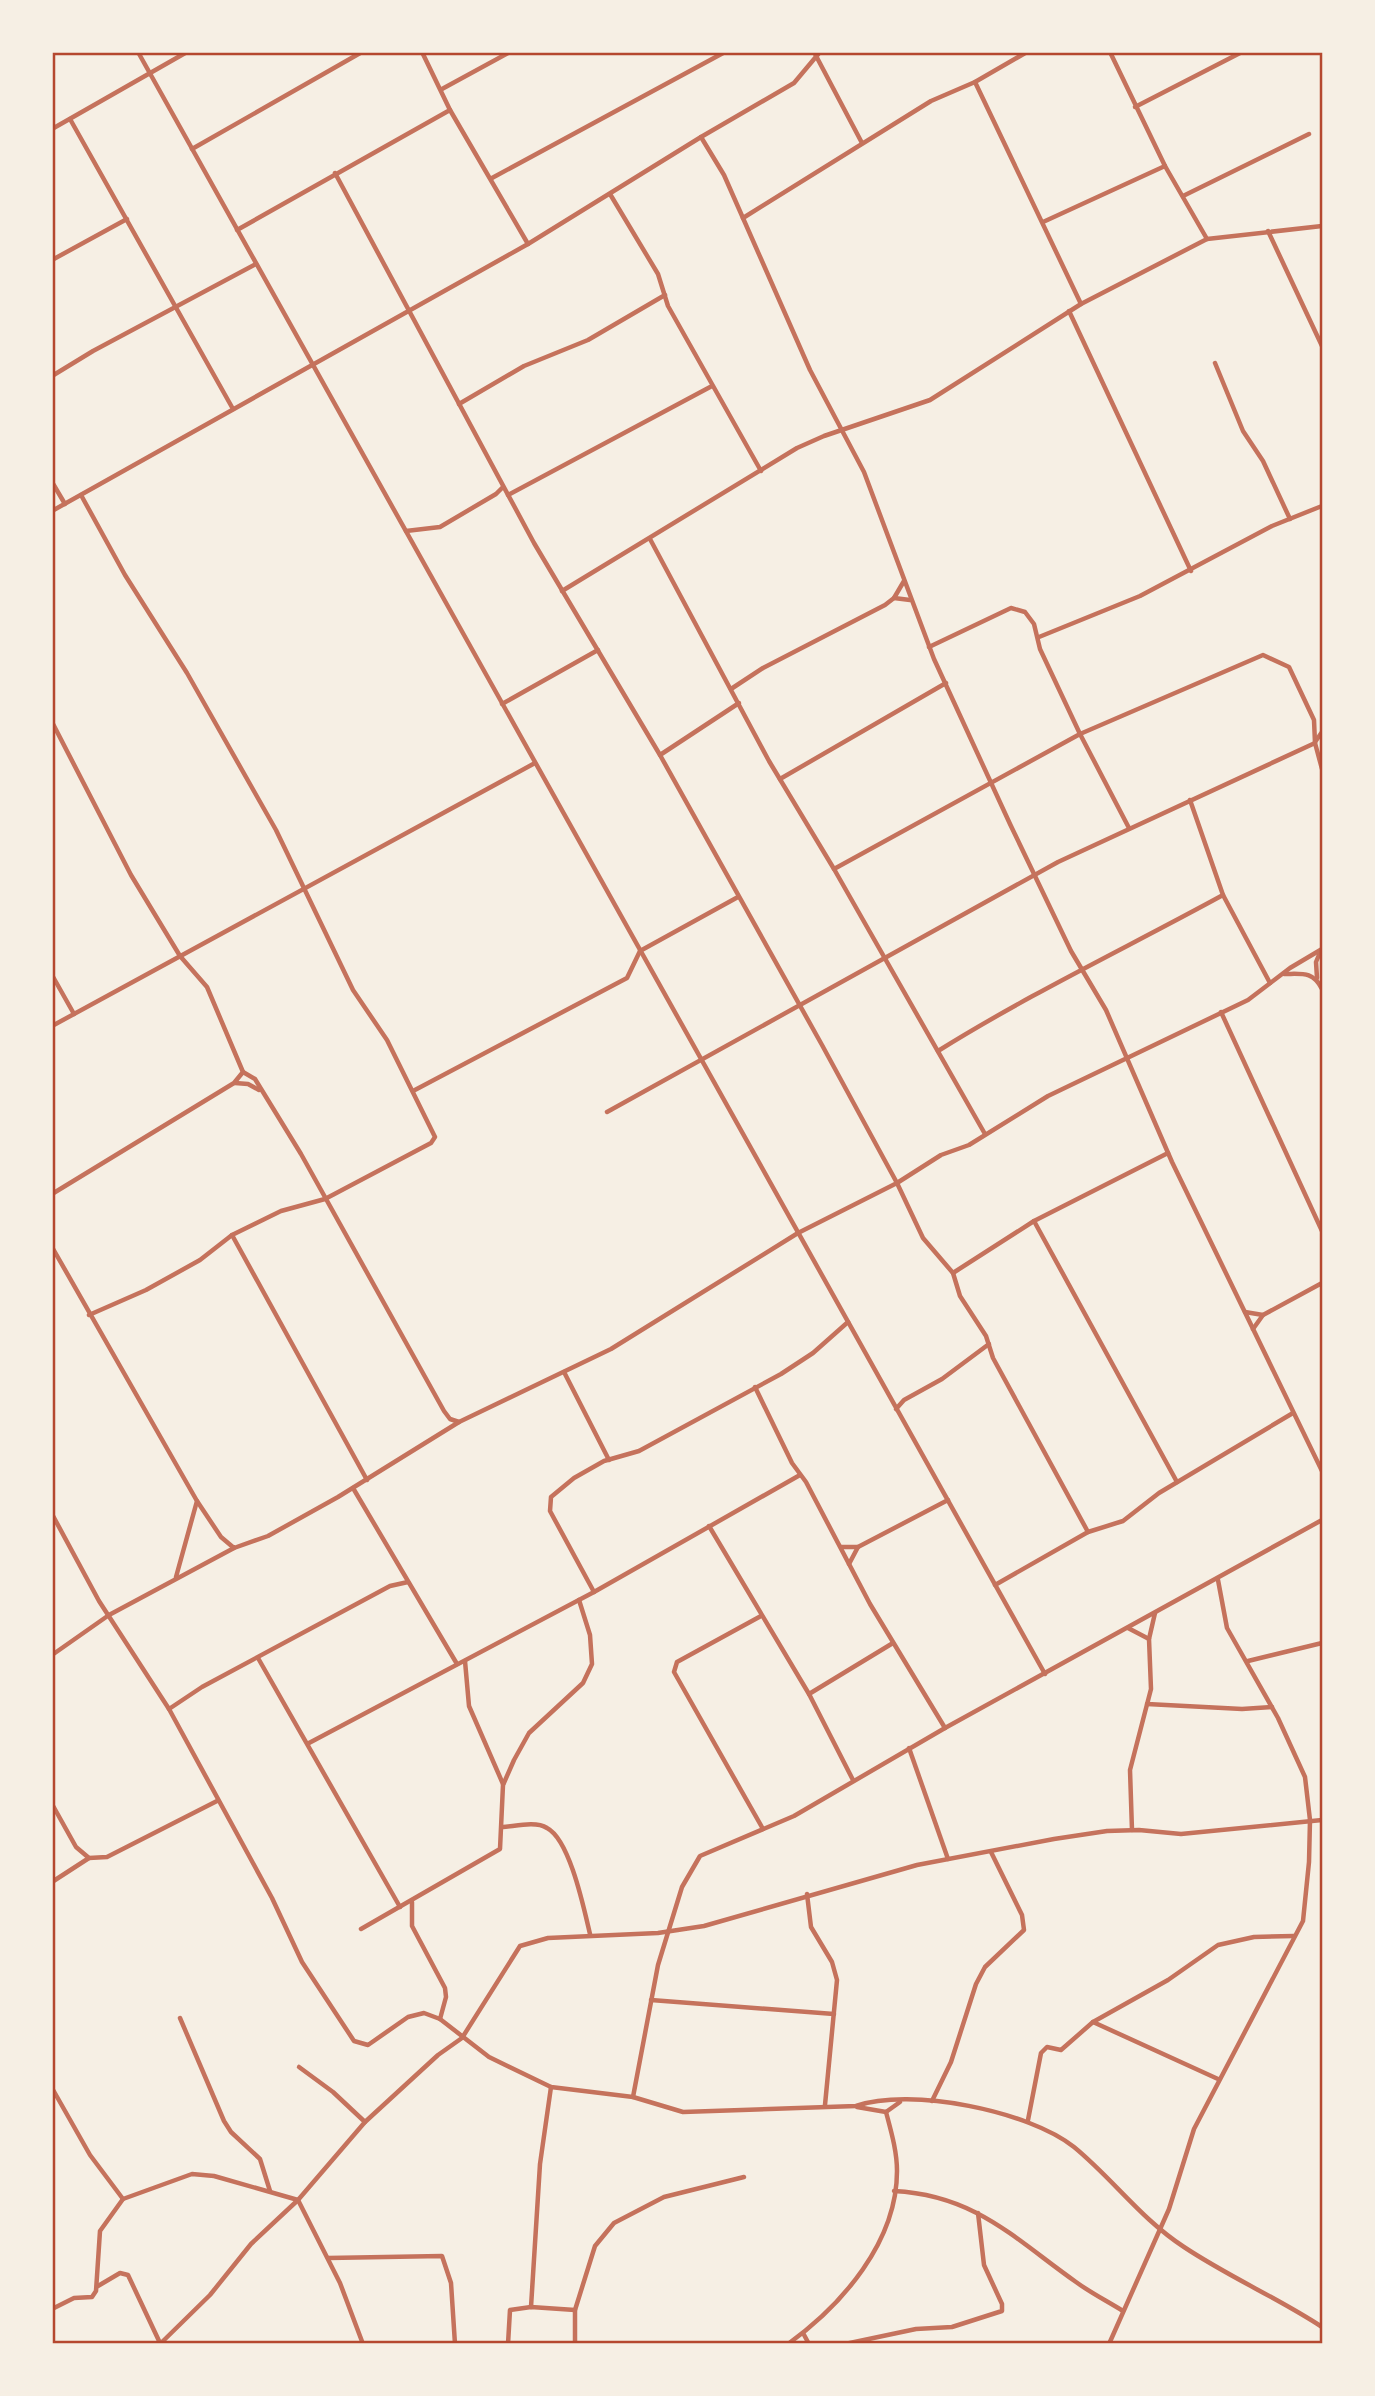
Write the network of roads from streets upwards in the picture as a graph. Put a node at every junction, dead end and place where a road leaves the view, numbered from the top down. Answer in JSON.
{"nodes":[{"id":1,"x":138,"y":52,"type":"edge"},
{"id":2,"x":187,"y":52,"type":"edge"},
{"id":3,"x":362,"y":52,"type":"edge"},
{"id":4,"x":422,"y":52,"type":"edge"},
{"id":5,"x":510,"y":52,"type":"edge"},
{"id":6,"x":725,"y":52,"type":"edge"},
{"id":7,"x":1027,"y":52,"type":"edge"},
{"id":8,"x":1110,"y":52,"type":"edge"},
{"id":9,"x":1242,"y":52,"type":"edge"},
{"id":10,"x":817,"y":53,"type":"edge"},
{"id":11,"x":150,"y":74,"type":"junction"},
{"id":12,"x":975,"y":82,"type":"junction"},
{"id":13,"x":442,"y":89,"type":"junction"},
{"id":14,"x":1135,"y":107,"type":"junction"},
{"id":15,"x":450,"y":110,"type":"junction"},
{"id":16,"x":70,"y":119,"type":"junction"},
{"id":17,"x":52,"y":129,"type":"edge"},
{"id":18,"x":1309,"y":134,"type":"dead end"},
{"id":19,"x":701,"y":137,"type":"junction"},
{"id":20,"x":862,"y":144,"type":"junction"},
{"id":21,"x":192,"y":149,"type":"junction"},
{"id":22,"x":1165,"y":166,"type":"junction"},
{"id":23,"x":335,"y":173,"type":"junction"},
{"id":24,"x":492,"y":177,"type":"junction"},
{"id":25,"x":610,"y":194,"type":"junction"},
{"id":26,"x":1183,"y":196,"type":"junction"},
{"id":27,"x":743,"y":218,"type":"junction"},
{"id":28,"x":127,"y":219,"type":"junction"},
{"id":29,"x":1044,"y":222,"type":"junction"},
{"id":30,"x":1322,"y":226,"type":"edge"},
{"id":31,"x":237,"y":230,"type":"junction"},
{"id":32,"x":1268,"y":231,"type":"junction"},
{"id":33,"x":1207,"y":239,"type":"junction"},
{"id":34,"x":528,"y":244,"type":"junction"},
{"id":35,"x":52,"y":260,"type":"edge"},
{"id":36,"x":256,"y":264,"type":"junction"},
{"id":37,"x":665,"y":295,"type":"junction"},
{"id":38,"x":1081,"y":304,"type":"junction"},
{"id":39,"x":177,"y":308,"type":"junction"},
{"id":40,"x":410,"y":311,"type":"junction"},
{"id":41,"x":1069,"y":311,"type":"junction"},
{"id":42,"x":1322,"y":346,"type":"edge"},
{"id":43,"x":1215,"y":363,"type":"dead end"},
{"id":44,"x":313,"y":365,"type":"junction"},
{"id":45,"x":52,"y":376,"type":"edge"},
{"id":46,"x":712,"y":386,"type":"junction"},
{"id":47,"x":459,"y":404,"type":"junction"},
{"id":48,"x":233,"y":409,"type":"junction"},
{"id":49,"x":842,"y":429,"type":"junction"},
{"id":50,"x":761,"y":471,"type":"junction"},
{"id":51,"x":52,"y":482,"type":"edge"},
{"id":52,"x":503,"y":486,"type":"junction"},
{"id":53,"x":81,"y":495,"type":"junction"},
{"id":54,"x":508,"y":495,"type":"junction"},
{"id":55,"x":65,"y":504,"type":"junction"},
{"id":56,"x":1322,"y":506,"type":"edge"},
{"id":57,"x":52,"y":511,"type":"edge"},
{"id":58,"x":1290,"y":519,"type":"junction"},
{"id":59,"x":405,"y":531,"type":"junction"},
{"id":60,"x":650,"y":539,"type":"junction"},
{"id":61,"x":1191,"y":571,"type":"junction"},
{"id":62,"x":904,"y":581,"type":"junction"},
{"id":63,"x":562,"y":591,"type":"junction"},
{"id":64,"x":894,"y":598,"type":"junction"},
{"id":65,"x":911,"y":600,"type":"junction"},
{"id":66,"x":1039,"y":637,"type":"junction"},
{"id":67,"x":929,"y":647,"type":"junction"},
{"id":68,"x":598,"y":650,"type":"junction"},
{"id":69,"x":946,"y":683,"type":"junction"},
{"id":70,"x":732,"y":689,"type":"junction"},
{"id":71,"x":739,"y":702,"type":"junction"},
{"id":72,"x":502,"y":704,"type":"junction"},
{"id":73,"x":52,"y":722,"type":"edge"},
{"id":74,"x":1322,"y":732,"type":"edge"},
{"id":75,"x":1080,"y":734,"type":"junction"},
{"id":76,"x":1315,"y":743,"type":"junction"},
{"id":77,"x":660,"y":755,"type":"junction"},
{"id":78,"x":535,"y":763,"type":"junction"},
{"id":79,"x":1322,"y":769,"type":"edge"},
{"id":80,"x":779,"y":779,"type":"junction"},
{"id":81,"x":991,"y":780,"type":"junction"},
{"id":82,"x":1191,"y":800,"type":"junction"},
{"id":83,"x":1129,"y":828,"type":"junction"},
{"id":84,"x":834,"y":869,"type":"junction"},
{"id":85,"x":1036,"y":876,"type":"junction"},
{"id":86,"x":305,"y":888,"type":"junction"},
{"id":87,"x":1223,"y":895,"type":"junction"},
{"id":88,"x":738,"y":897,"type":"junction"},
{"id":89,"x":1322,"y":949,"type":"edge"},
{"id":90,"x":640,"y":951,"type":"junction"},
{"id":91,"x":180,"y":956,"type":"junction"},
{"id":92,"x":883,"y":959,"type":"junction"},
{"id":93,"x":1082,"y":967,"type":"junction"},
{"id":94,"x":1283,"y":974,"type":"junction"},
{"id":95,"x":52,"y":975,"type":"edge"},
{"id":96,"x":1317,"y":978,"type":"junction"},
{"id":97,"x":1270,"y":984,"type":"junction"},
{"id":98,"x":1322,"y":989,"type":"edge"},
{"id":99,"x":797,"y":1004,"type":"junction"},
{"id":100,"x":1222,"y":1012,"type":"junction"},
{"id":101,"x":74,"y":1014,"type":"junction"},
{"id":102,"x":52,"y":1026,"type":"edge"},
{"id":103,"x":938,"y":1051,"type":"junction"},
{"id":104,"x":1125,"y":1059,"type":"junction"},
{"id":105,"x":701,"y":1061,"type":"junction"},
{"id":106,"x":243,"y":1072,"type":"junction"},
{"id":107,"x":234,"y":1083,"type":"junction"},
{"id":108,"x":261,"y":1090,"type":"junction"},
{"id":109,"x":413,"y":1091,"type":"junction"},
{"id":110,"x":607,"y":1112,"type":"dead end"},
{"id":111,"x":985,"y":1134,"type":"junction"},
{"id":112,"x":1168,"y":1153,"type":"junction"},
{"id":113,"x":898,"y":1183,"type":"junction"},
{"id":114,"x":52,"y":1194,"type":"edge"},
{"id":115,"x":325,"y":1199,"type":"junction"},
{"id":116,"x":1034,"y":1222,"type":"junction"},
{"id":117,"x":1322,"y":1231,"type":"edge"},
{"id":118,"x":798,"y":1233,"type":"junction"},
{"id":119,"x":232,"y":1235,"type":"junction"},
{"id":120,"x":52,"y":1247,"type":"edge"},
{"id":121,"x":953,"y":1273,"type":"junction"},
{"id":122,"x":1322,"y":1283,"type":"edge"},
{"id":123,"x":1245,"y":1312,"type":"junction"},
{"id":124,"x":89,"y":1315,"type":"junction"},
{"id":125,"x":1264,"y":1315,"type":"junction"},
{"id":126,"x":848,"y":1322,"type":"junction"},
{"id":127,"x":1253,"y":1329,"type":"junction"},
{"id":128,"x":989,"y":1344,"type":"junction"},
{"id":129,"x":564,"y":1372,"type":"junction"},
{"id":130,"x":755,"y":1387,"type":"junction"},
{"id":131,"x":890,"y":1397,"type":"junction"},
{"id":132,"x":904,"y":1400,"type":"junction"},
{"id":133,"x":897,"y":1409,"type":"junction"},
{"id":134,"x":1293,"y":1413,"type":"junction"},
{"id":135,"x":459,"y":1422,"type":"junction"},
{"id":136,"x":609,"y":1460,"type":"junction"},
{"id":137,"x":1322,"y":1471,"type":"edge"},
{"id":138,"x":800,"y":1475,"type":"junction"},
{"id":139,"x":367,"y":1480,"type":"junction"},
{"id":140,"x":1177,"y":1482,"type":"junction"},
{"id":141,"x":352,"y":1488,"type":"junction"},
{"id":142,"x":948,"y":1500,"type":"junction"},
{"id":143,"x":197,"y":1502,"type":"junction"},
{"id":144,"x":52,"y":1514,"type":"edge"},
{"id":145,"x":1322,"y":1520,"type":"edge"},
{"id":146,"x":709,"y":1527,"type":"junction"},
{"id":147,"x":1088,"y":1532,"type":"junction"},
{"id":148,"x":841,"y":1547,"type":"junction"},
{"id":149,"x":858,"y":1547,"type":"junction"},
{"id":150,"x":234,"y":1548,"type":"junction"},
{"id":151,"x":849,"y":1564,"type":"junction"},
{"id":152,"x":176,"y":1577,"type":"junction"},
{"id":153,"x":1218,"y":1580,"type":"junction"},
{"id":154,"x":408,"y":1582,"type":"junction"},
{"id":155,"x":995,"y":1585,"type":"junction"},
{"id":156,"x":594,"y":1592,"type":"junction"},
{"id":157,"x":579,"y":1600,"type":"junction"},
{"id":158,"x":1156,"y":1612,"type":"junction"},
{"id":159,"x":109,"y":1615,"type":"junction"},
{"id":160,"x":761,"y":1616,"type":"junction"},
{"id":161,"x":1127,"y":1627,"type":"junction"},
{"id":162,"x":1149,"y":1639,"type":"junction"},
{"id":163,"x":893,"y":1643,"type":"junction"},
{"id":164,"x":1322,"y":1643,"type":"edge"},
{"id":165,"x":52,"y":1655,"type":"edge"},
{"id":166,"x":258,"y":1658,"type":"junction"},
{"id":167,"x":465,"y":1660,"type":"junction"},
{"id":168,"x":1248,"y":1661,"type":"junction"},
{"id":169,"x":457,"y":1664,"type":"junction"},
{"id":170,"x":1045,"y":1674,"type":"junction"},
{"id":171,"x":809,"y":1694,"type":"junction"},
{"id":172,"x":1147,"y":1704,"type":"junction"},
{"id":173,"x":1272,"y":1707,"type":"junction"},
{"id":174,"x":169,"y":1709,"type":"junction"},
{"id":175,"x":945,"y":1728,"type":"junction"},
{"id":176,"x":309,"y":1743,"type":"junction"},
{"id":177,"x":909,"y":1748,"type":"junction"},
{"id":178,"x":853,"y":1780,"type":"junction"},
{"id":179,"x":503,"y":1785,"type":"junction"},
{"id":180,"x":217,"y":1801,"type":"junction"},
{"id":181,"x":52,"y":1804,"type":"edge"},
{"id":182,"x":1310,"y":1820,"type":"junction"},
{"id":183,"x":1322,"y":1820,"type":"edge"},
{"id":184,"x":503,"y":1827,"type":"junction"},
{"id":185,"x":763,"y":1829,"type":"junction"},
{"id":186,"x":1132,"y":1830,"type":"junction"},
{"id":187,"x":991,"y":1852,"type":"junction"},
{"id":188,"x":89,"y":1858,"type":"junction"},
{"id":189,"x":948,"y":1859,"type":"junction"},
{"id":190,"x":52,"y":1882,"type":"edge"},
{"id":191,"x":807,"y":1894,"type":"junction"},
{"id":192,"x":412,"y":1901,"type":"junction"},
{"id":193,"x":400,"y":1907,"type":"junction"},
{"id":194,"x":361,"y":1929,"type":"dead end"},
{"id":195,"x":668,"y":1932,"type":"junction"},
{"id":196,"x":590,"y":1934,"type":"junction"},
{"id":197,"x":1294,"y":1936,"type":"junction"},
{"id":198,"x":651,"y":2000,"type":"junction"},
{"id":199,"x":834,"y":2014,"type":"junction"},
{"id":200,"x":180,"y":2018,"type":"dead end"},
{"id":201,"x":440,"y":2019,"type":"junction"},
{"id":202,"x":1093,"y":2022,"type":"junction"},
{"id":203,"x":462,"y":2038,"type":"junction"},
{"id":204,"x":299,"y":2067,"type":"dead end"},
{"id":205,"x":1218,"y":2079,"type":"junction"},
{"id":206,"x":551,"y":2087,"type":"junction"},
{"id":207,"x":52,"y":2088,"type":"edge"},
{"id":208,"x":632,"y":2097,"type":"junction"},
{"id":209,"x":932,"y":2101,"type":"junction"},
{"id":210,"x":900,"y":2102,"type":"junction"},
{"id":211,"x":825,"y":2105,"type":"junction"},
{"id":212,"x":856,"y":2106,"type":"junction"},
{"id":213,"x":886,"y":2112,"type":"junction"},
{"id":214,"x":1028,"y":2120,"type":"junction"},
{"id":215,"x":365,"y":2122,"type":"junction"},
{"id":216,"x":744,"y":2177,"type":"dead end"},
{"id":217,"x":270,"y":2192,"type":"junction"},
{"id":218,"x":894,"y":2192,"type":"junction"},
{"id":219,"x":123,"y":2199,"type":"junction"},
{"id":220,"x":298,"y":2200,"type":"junction"},
{"id":221,"x":978,"y":2213,"type":"junction"},
{"id":222,"x":1159,"y":2229,"type":"junction"},
{"id":223,"x":328,"y":2258,"type":"junction"},
{"id":224,"x":98,"y":2286,"type":"junction"},
{"id":225,"x":531,"y":2307,"type":"junction"},
{"id":226,"x":52,"y":2309,"type":"edge"},
{"id":227,"x":575,"y":2310,"type":"junction"},
{"id":228,"x":1123,"y":2311,"type":"junction"},
{"id":229,"x":1322,"y":2327,"type":"edge"},
{"id":230,"x":803,"y":2333,"type":"junction"},
{"id":231,"x":160,"y":2343,"type":"edge"},
{"id":232,"x":363,"y":2343,"type":"edge"},
{"id":233,"x":455,"y":2343,"type":"edge"},
{"id":234,"x":508,"y":2343,"type":"edge"},
{"id":235,"x":575,"y":2343,"type":"edge"},
{"id":236,"x":788,"y":2343,"type":"edge"},
{"id":237,"x":809,"y":2343,"type":"edge"},
{"id":238,"x":845,"y":2343,"type":"edge"},
{"id":239,"x":1109,"y":2343,"type":"edge"}],
"edges":[{"from":1,"to":11,"type":"street"},
{"from":2,"to":11,"type":"street"},
{"from":3,"to":21,"type":"street"},
{"from":4,"to":13,"type":"street"},
{"from":5,"to":13,"type":"street"},
{"from":6,"to":24,"type":"street"},
{"from":7,"to":12,"type":"street"},
{"from":8,"to":14,"type":"street"},
{"from":9,"to":14,"type":"street"},
{"from":10,"to":19,"type":"street"},
{"from":10,"to":20,"type":"street"},
{"from":11,"to":16,"type":"street"},
{"from":11,"to":21,"type":"street"},
{"from":12,"to":20,"type":"street"},
{"from":12,"to":29,"type":"street"},
{"from":13,"to":15,"type":"street"},
{"from":14,"to":22,"type":"street"},
{"from":15,"to":23,"type":"street"},
{"from":15,"to":24,"type":"street"},
{"from":16,"to":17,"type":"street"},
{"from":16,"to":28,"type":"street"},
{"from":18,"to":26,"type":"street"},
{"from":19,"to":25,"type":"street"},
{"from":19,"to":27,"type":"street"},
{"from":20,"to":27,"type":"street"},
{"from":21,"to":31,"type":"street"},
{"from":22,"to":26,"type":"street"},
{"from":22,"to":29,"type":"street"},
{"from":23,"to":31,"type":"street"},
{"from":23,"to":40,"type":"street"},
{"from":24,"to":34,"type":"street"},
{"from":25,"to":34,"type":"street"},
{"from":25,"to":37,"type":"street"},
{"from":26,"to":33,"type":"street"},
{"from":27,"to":49,"type":"street"},
{"from":28,"to":35,"type":"street"},
{"from":28,"to":39,"type":"street"},
{"from":29,"to":38,"type":"street"},
{"from":30,"to":32,"type":"street"},
{"from":31,"to":36,"type":"street"},
{"from":32,"to":33,"type":"street"},
{"from":32,"to":42,"type":"street"},
{"from":33,"to":38,"type":"street"},
{"from":34,"to":40,"type":"street"},
{"from":36,"to":39,"type":"street"},
{"from":36,"to":44,"type":"street"},
{"from":37,"to":46,"type":"street"},
{"from":37,"to":47,"type":"street"},
{"from":38,"to":41,"type":"street"},
{"from":39,"to":45,"type":"street"},
{"from":39,"to":48,"type":"street"},
{"from":40,"to":44,"type":"street"},
{"from":40,"to":47,"type":"street"},
{"from":41,"to":49,"type":"street"},
{"from":41,"to":61,"type":"street"},
{"from":43,"to":58,"type":"street"},
{"from":44,"to":48,"type":"street"},
{"from":44,"to":59,"type":"street"},
{"from":46,"to":50,"type":"street"},
{"from":46,"to":54,"type":"street"},
{"from":47,"to":52,"type":"street"},
{"from":48,"to":53,"type":"street"},
{"from":49,"to":50,"type":"street"},
{"from":49,"to":62,"type":"street"},
{"from":50,"to":60,"type":"street"},
{"from":51,"to":55,"type":"street"},
{"from":52,"to":54,"type":"street"},
{"from":52,"to":59,"type":"street"},
{"from":53,"to":55,"type":"street"},
{"from":53,"to":86,"type":"street"},
{"from":54,"to":63,"type":"street"},
{"from":55,"to":57,"type":"street"},
{"from":56,"to":58,"type":"street"},
{"from":58,"to":61,"type":"street"},
{"from":59,"to":72,"type":"street"},
{"from":60,"to":63,"type":"street"},
{"from":60,"to":70,"type":"street"},
{"from":61,"to":66,"type":"street"},
{"from":62,"to":64,"type":"street"},
{"from":62,"to":65,"type":"street"},
{"from":63,"to":68,"type":"street"},
{"from":64,"to":65,"type":"street"},
{"from":64,"to":70,"type":"street"},
{"from":65,"to":67,"type":"street"},
{"from":66,"to":67,"type":"street"},
{"from":66,"to":75,"type":"street"},
{"from":67,"to":69,"type":"street"},
{"from":68,"to":72,"type":"street"},
{"from":68,"to":77,"type":"street"},
{"from":69,"to":80,"type":"street"},
{"from":69,"to":81,"type":"street"},
{"from":70,"to":71,"type":"street"},
{"from":71,"to":77,"type":"street"},
{"from":71,"to":80,"type":"street"},
{"from":72,"to":78,"type":"street"},
{"from":73,"to":91,"type":"street"},
{"from":74,"to":76,"type":"street"},
{"from":75,"to":76,"type":"street"},
{"from":75,"to":81,"type":"street"},
{"from":75,"to":83,"type":"street"},
{"from":76,"to":79,"type":"street"},
{"from":76,"to":82,"type":"street"},
{"from":77,"to":88,"type":"street"},
{"from":78,"to":86,"type":"street"},
{"from":78,"to":90,"type":"street"},
{"from":80,"to":84,"type":"street"},
{"from":81,"to":84,"type":"street"},
{"from":81,"to":85,"type":"street"},
{"from":82,"to":83,"type":"street"},
{"from":82,"to":87,"type":"street"},
{"from":83,"to":85,"type":"street"},
{"from":84,"to":92,"type":"street"},
{"from":85,"to":92,"type":"street"},
{"from":85,"to":93,"type":"street"},
{"from":86,"to":91,"type":"street"},
{"from":86,"to":109,"type":"street"},
{"from":87,"to":93,"type":"street"},
{"from":87,"to":97,"type":"street"},
{"from":88,"to":90,"type":"street"},
{"from":88,"to":99,"type":"street"},
{"from":89,"to":94,"type":"street"},
{"from":89,"to":96,"type":"street"},
{"from":90,"to":105,"type":"street"},
{"from":90,"to":109,"type":"street"},
{"from":91,"to":101,"type":"street"},
{"from":91,"to":106,"type":"street"},
{"from":92,"to":99,"type":"street"},
{"from":92,"to":103,"type":"street"},
{"from":93,"to":103,"type":"street"},
{"from":93,"to":104,"type":"street"},
{"from":94,"to":96,"type":"street"},
{"from":94,"to":97,"type":"street"},
{"from":95,"to":101,"type":"street"},
{"from":96,"to":98,"type":"street"},
{"from":97,"to":100,"type":"street"},
{"from":99,"to":105,"type":"street"},
{"from":99,"to":113,"type":"street"},
{"from":100,"to":104,"type":"street"},
{"from":100,"to":117,"type":"street"},
{"from":101,"to":102,"type":"street"},
{"from":103,"to":111,"type":"street"},
{"from":104,"to":111,"type":"street"},
{"from":104,"to":112,"type":"street"},
{"from":105,"to":110,"type":"street"},
{"from":105,"to":118,"type":"street"},
{"from":106,"to":107,"type":"street"},
{"from":106,"to":108,"type":"street"},
{"from":107,"to":108,"type":"street"},
{"from":107,"to":114,"type":"street"},
{"from":108,"to":115,"type":"street"},
{"from":109,"to":115,"type":"street"},
{"from":111,"to":113,"type":"street"},
{"from":112,"to":116,"type":"street"},
{"from":112,"to":123,"type":"street"},
{"from":113,"to":118,"type":"street"},
{"from":113,"to":121,"type":"street"},
{"from":115,"to":119,"type":"street"},
{"from":115,"to":135,"type":"street"},
{"from":116,"to":121,"type":"street"},
{"from":116,"to":140,"type":"street"},
{"from":118,"to":126,"type":"street"},
{"from":118,"to":129,"type":"street"},
{"from":119,"to":124,"type":"street"},
{"from":119,"to":139,"type":"street"},
{"from":120,"to":124,"type":"street"},
{"from":121,"to":128,"type":"street"},
{"from":122,"to":125,"type":"street"},
{"from":123,"to":125,"type":"street"},
{"from":123,"to":127,"type":"street"},
{"from":124,"to":143,"type":"street"},
{"from":125,"to":127,"type":"street"},
{"from":126,"to":130,"type":"street"},
{"from":126,"to":131,"type":"street"},
{"from":127,"to":134,"type":"street"},
{"from":128,"to":132,"type":"street"},
{"from":128,"to":147,"type":"street"},
{"from":129,"to":135,"type":"street"},
{"from":129,"to":136,"type":"street"},
{"from":130,"to":136,"type":"street"},
{"from":130,"to":138,"type":"street"},
{"from":131,"to":132,"type":"street"},
{"from":131,"to":133,"type":"street"},
{"from":132,"to":133,"type":"street"},
{"from":133,"to":142,"type":"street"},
{"from":134,"to":137,"type":"street"},
{"from":134,"to":140,"type":"street"},
{"from":135,"to":139,"type":"street"},
{"from":136,"to":156,"type":"street"},
{"from":138,"to":146,"type":"street"},
{"from":138,"to":148,"type":"street"},
{"from":139,"to":141,"type":"street"},
{"from":140,"to":147,"type":"street"},
{"from":141,"to":150,"type":"street"},
{"from":141,"to":154,"type":"street"},
{"from":142,"to":149,"type":"street"},
{"from":142,"to":155,"type":"street"},
{"from":143,"to":150,"type":"street"},
{"from":143,"to":152,"type":"street"},
{"from":144,"to":159,"type":"street"},
{"from":145,"to":153,"type":"street"},
{"from":146,"to":156,"type":"street"},
{"from":146,"to":160,"type":"street"},
{"from":147,"to":155,"type":"street"},
{"from":148,"to":149,"type":"street"},
{"from":148,"to":151,"type":"street"},
{"from":149,"to":151,"type":"street"},
{"from":150,"to":152,"type":"street"},
{"from":151,"to":163,"type":"street"},
{"from":152,"to":159,"type":"street"},
{"from":153,"to":158,"type":"street"},
{"from":153,"to":168,"type":"street"},
{"from":154,"to":166,"type":"street"},
{"from":154,"to":169,"type":"street"},
{"from":155,"to":170,"type":"street"},
{"from":156,"to":157,"type":"street"},
{"from":157,"to":167,"type":"street"},
{"from":157,"to":179,"type":"street"},
{"from":158,"to":161,"type":"street"},
{"from":158,"to":162,"type":"street"},
{"from":159,"to":165,"type":"street"},
{"from":159,"to":174,"type":"street"},
{"from":160,"to":171,"type":"street"},
{"from":160,"to":185,"type":"street"},
{"from":161,"to":162,"type":"street"},
{"from":161,"to":170,"type":"street"},
{"from":162,"to":172,"type":"street"},
{"from":163,"to":171,"type":"street"},
{"from":163,"to":175,"type":"street"},
{"from":164,"to":168,"type":"street"},
{"from":166,"to":174,"type":"street"},
{"from":166,"to":176,"type":"street"},
{"from":167,"to":169,"type":"street"},
{"from":167,"to":179,"type":"street"},
{"from":168,"to":173,"type":"street"},
{"from":169,"to":176,"type":"street"},
{"from":170,"to":175,"type":"street"},
{"from":171,"to":178,"type":"street"},
{"from":172,"to":173,"type":"street"},
{"from":172,"to":186,"type":"street"},
{"from":173,"to":182,"type":"street"},
{"from":174,"to":180,"type":"street"},
{"from":175,"to":177,"type":"street"},
{"from":176,"to":193,"type":"street"},
{"from":177,"to":178,"type":"street"},
{"from":177,"to":189,"type":"street"},
{"from":178,"to":185,"type":"street"},
{"from":179,"to":184,"type":"street"},
{"from":180,"to":188,"type":"street"},
{"from":180,"to":201,"type":"street"},
{"from":181,"to":188,"type":"street"},
{"from":182,"to":183,"type":"street"},
{"from":182,"to":186,"type":"street"},
{"from":182,"to":197,"type":"street"},
{"from":184,"to":192,"type":"street"},
{"from":184,"to":196,"type":"street"},
{"from":185,"to":195,"type":"street"},
{"from":186,"to":187,"type":"street"},
{"from":187,"to":189,"type":"street"},
{"from":187,"to":209,"type":"street"},
{"from":188,"to":190,"type":"street"},
{"from":189,"to":191,"type":"street"},
{"from":191,"to":195,"type":"street"},
{"from":191,"to":199,"type":"street"},
{"from":192,"to":193,"type":"street"},
{"from":192,"to":201,"type":"street"},
{"from":193,"to":194,"type":"street"},
{"from":195,"to":196,"type":"street"},
{"from":195,"to":198,"type":"street"},
{"from":196,"to":203,"type":"street"},
{"from":197,"to":202,"type":"street"},
{"from":197,"to":205,"type":"street"},
{"from":198,"to":199,"type":"street"},
{"from":198,"to":208,"type":"street"},
{"from":199,"to":211,"type":"street"},
{"from":200,"to":217,"type":"street"},
{"from":201,"to":203,"type":"street"},
{"from":202,"to":205,"type":"street"},
{"from":202,"to":214,"type":"street"},
{"from":203,"to":206,"type":"street"},
{"from":203,"to":215,"type":"street"},
{"from":204,"to":215,"type":"street"},
{"from":205,"to":222,"type":"street"},
{"from":206,"to":208,"type":"street"},
{"from":206,"to":225,"type":"street"},
{"from":207,"to":219,"type":"street"},
{"from":208,"to":211,"type":"street"},
{"from":209,"to":210,"type":"street"},
{"from":209,"to":214,"type":"street"},
{"from":210,"to":212,"type":"street"},
{"from":210,"to":213,"type":"street"},
{"from":211,"to":212,"type":"street"},
{"from":212,"to":213,"type":"street"},
{"from":213,"to":218,"type":"street"},
{"from":214,"to":222,"type":"street"},
{"from":215,"to":220,"type":"street"},
{"from":216,"to":227,"type":"street"},
{"from":217,"to":219,"type":"street"},
{"from":217,"to":220,"type":"street"},
{"from":218,"to":221,"type":"street"},
{"from":218,"to":230,"type":"street"},
{"from":219,"to":224,"type":"street"},
{"from":220,"to":223,"type":"street"},
{"from":220,"to":231,"type":"street"},
{"from":221,"to":228,"type":"street"},
{"from":221,"to":238,"type":"street"},
{"from":222,"to":228,"type":"street"},
{"from":222,"to":229,"type":"street"},
{"from":223,"to":232,"type":"street"},
{"from":223,"to":233,"type":"street"},
{"from":224,"to":226,"type":"street"},
{"from":224,"to":231,"type":"street"},
{"from":225,"to":227,"type":"street"},
{"from":225,"to":234,"type":"street"},
{"from":227,"to":235,"type":"street"},
{"from":228,"to":239,"type":"street"},
{"from":230,"to":236,"type":"street"},
{"from":230,"to":237,"type":"street"}]}
